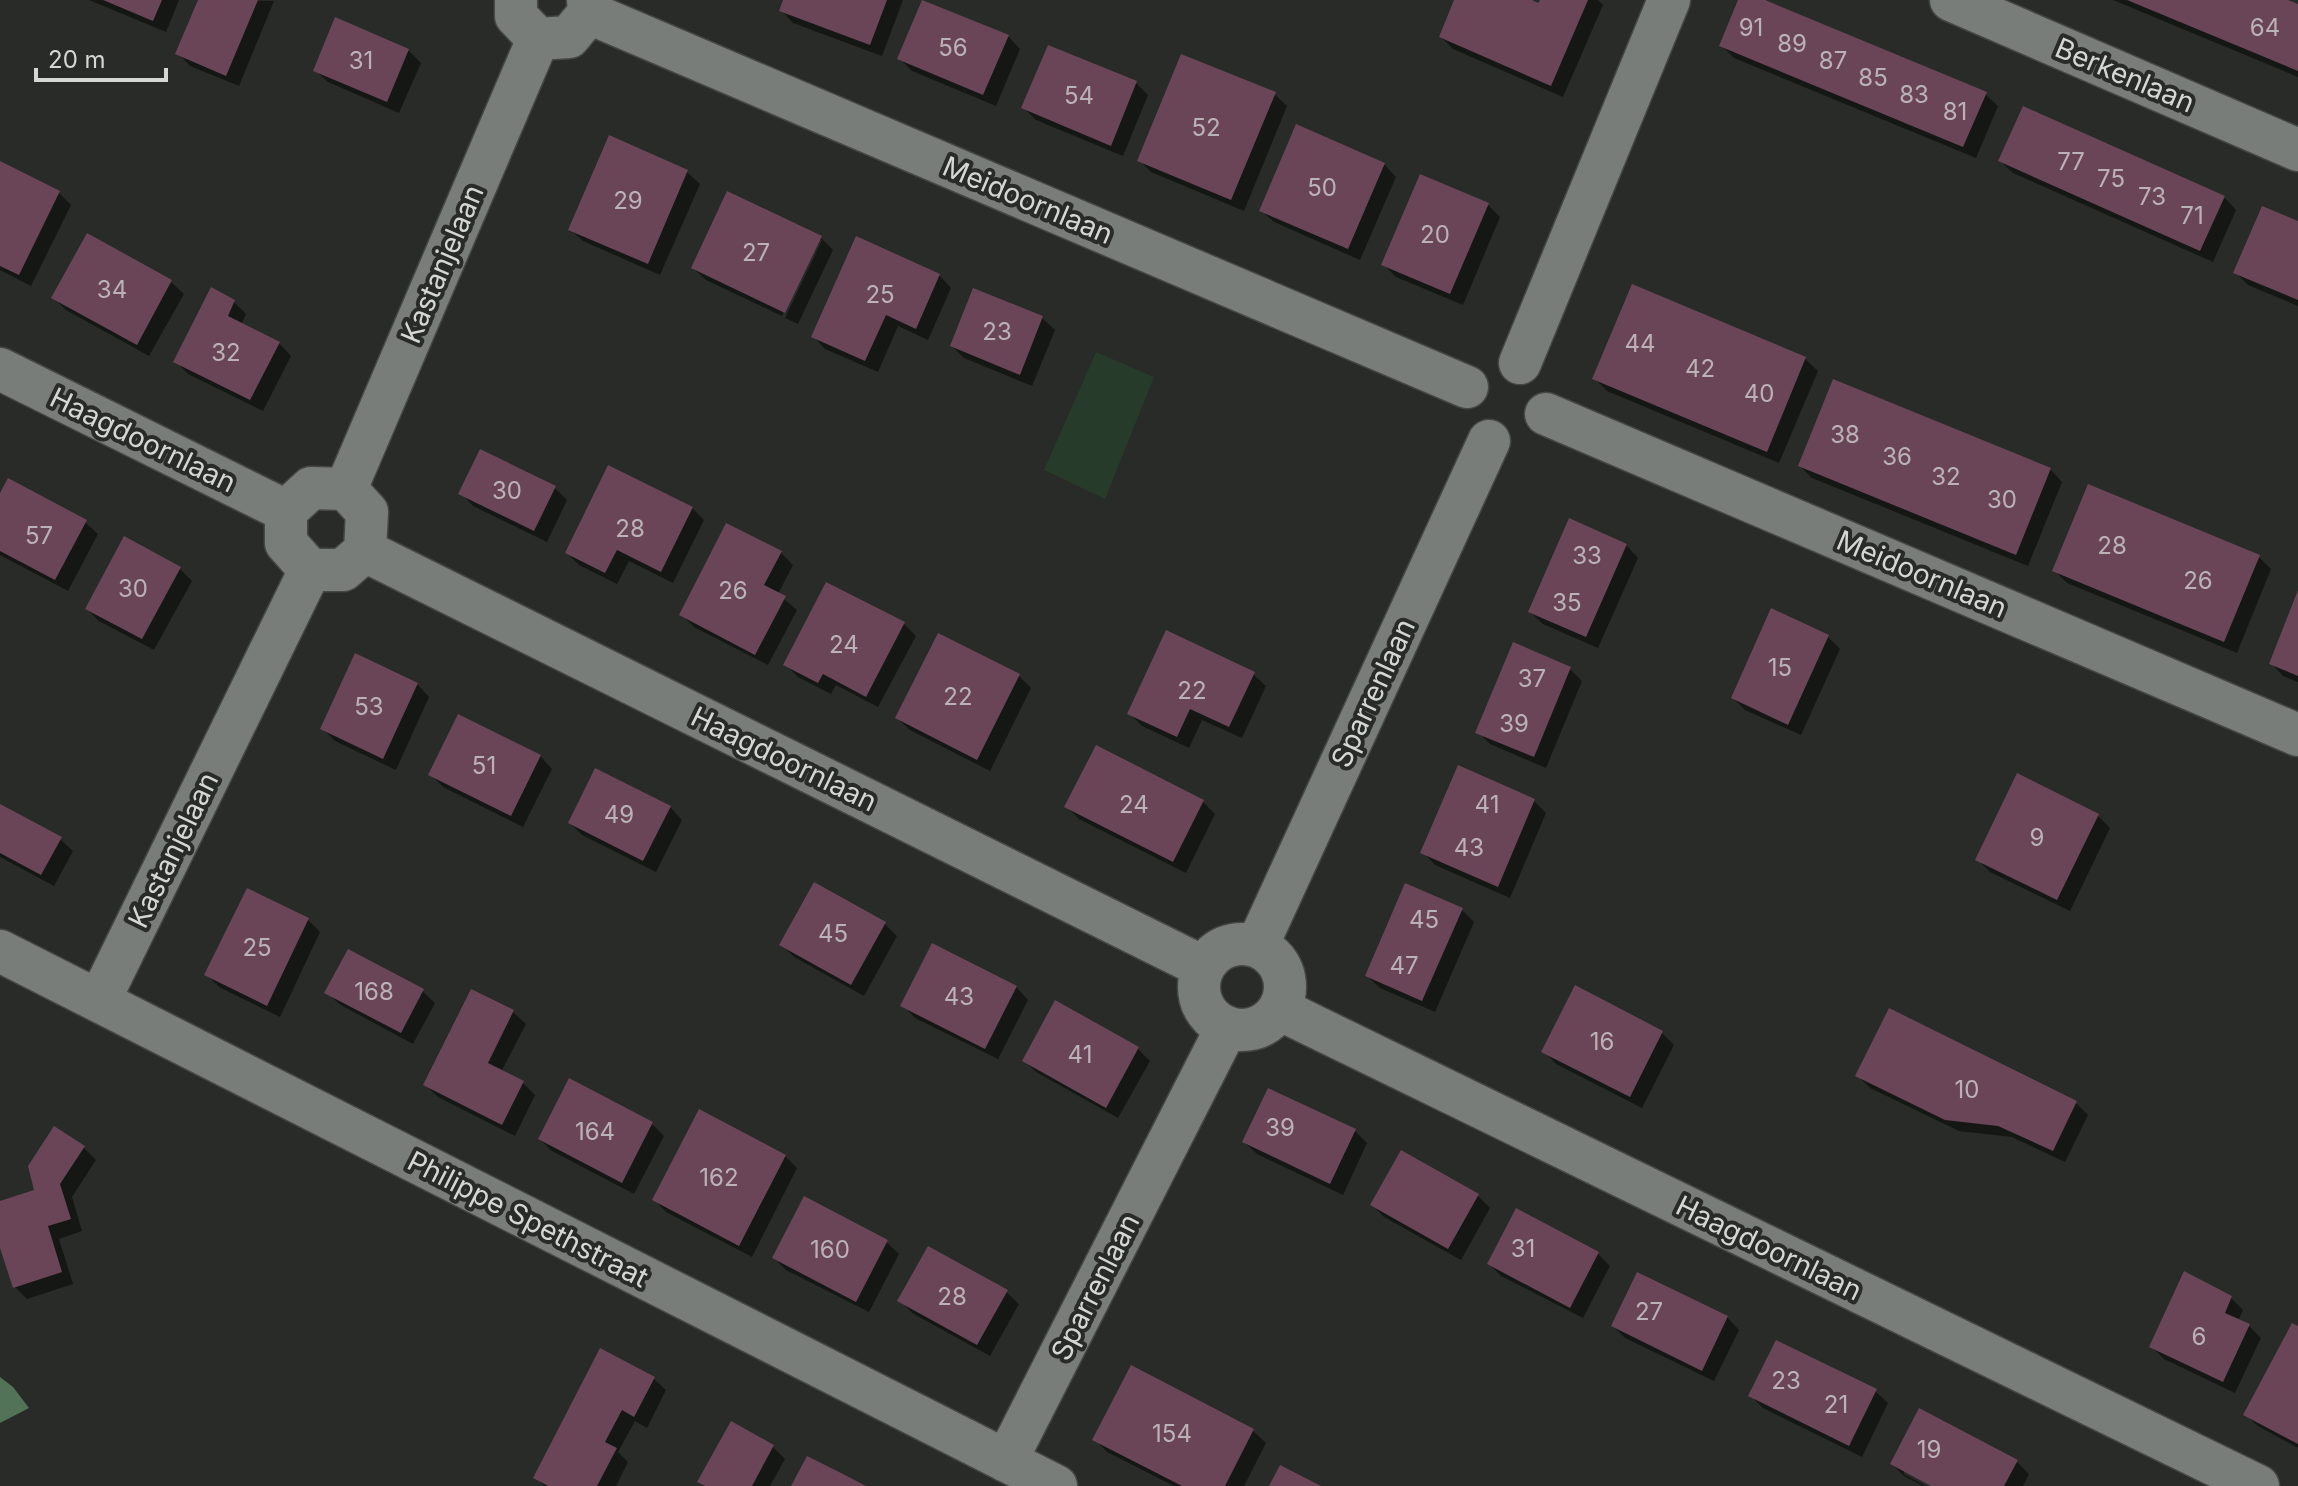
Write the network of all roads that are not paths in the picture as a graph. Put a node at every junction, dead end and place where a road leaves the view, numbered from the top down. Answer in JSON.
{"nodes":[{"id":1,"x":516,"y":0,"type":"edge"},
{"id":2,"x":1669,"y":0,"type":"edge"},
{"id":3,"x":1951,"y":0,"type":"edge"},
{"id":4,"x":588,"y":6,"type":"edge"},
{"id":5,"x":538,"y":39,"type":"junction"},
{"id":6,"x":2298,"y":150,"type":"edge"},
{"id":7,"x":1520,"y":363,"type":"junction"},
{"id":8,"x":0,"y":369,"type":"edge"},
{"id":9,"x":1467,"y":387,"type":"junction"},
{"id":10,"x":1546,"y":414,"type":"junction"},
{"id":11,"x":1489,"y":441,"type":"junction"},
{"id":12,"x":346,"y":489,"type":"junction"},
{"id":13,"x":286,"y":511,"type":"junction"},
{"id":14,"x":365,"y":551,"type":"junction"},
{"id":15,"x":310,"y":570,"type":"junction"},
{"id":16,"x":2298,"y":735,"type":"edge"},
{"id":17,"x":1257,"y":946,"type":"junction"},
{"id":18,"x":0,"y":951,"type":"edge"},
{"id":19,"x":1203,"y":967,"type":"junction"},
{"id":20,"x":99,"y":1001,"type":"junction"},
{"id":21,"x":1279,"y":1009,"type":"junction"},
{"id":22,"x":1227,"y":1027,"type":"junction"},
{"id":23,"x":1006,"y":1461,"type":"junction"},
{"id":24,"x":1056,"y":1486,"type":"edge"},
{"id":25,"x":2258,"y":1486,"type":"edge"}],
"edges":[{"from":1,"to":5,"type":"street"},
{"from":2,"to":7,"type":"street"},
{"from":3,"to":6,"type":"street","name":"Berkenlaan"},
{"from":4,"to":5,"type":"street"},
{"from":4,"to":9,"type":"street","name":"Meidoornlaan"},
{"from":5,"to":12,"type":"street","name":"Kastanjelaan"},
{"from":7,"to":9,"type":"street"},
{"from":7,"to":10,"type":"street"},
{"from":8,"to":13,"type":"street","name":"Haagdoornlaan"},
{"from":9,"to":11,"type":"street"},
{"from":10,"to":11,"type":"street"},
{"from":10,"to":16,"type":"street","name":"Meidoornlaan"},
{"from":11,"to":17,"type":"street","name":"Sparrenlaan"},
{"from":12,"to":13,"type":"street"},
{"from":12,"to":14,"type":"street"},
{"from":13,"to":15,"type":"street"},
{"from":14,"to":15,"type":"street"},
{"from":14,"to":19,"type":"street","name":"Haagdoornlaan"},
{"from":15,"to":20,"type":"street","name":"Kastanjelaan"},
{"from":17,"to":19,"type":"street"},
{"from":17,"to":21,"type":"street"},
{"from":18,"to":20,"type":"street","name":"Philippe Spethstraat"},
{"from":19,"to":22,"type":"street"},
{"from":20,"to":23,"type":"street","name":"Philippe Spethstraat"},
{"from":21,"to":22,"type":"street"},
{"from":21,"to":25,"type":"street","name":"Haagdoornlaan"},
{"from":22,"to":23,"type":"street","name":"Sparrenlaan"},
{"from":23,"to":24,"type":"street","name":"Philippe Spethstraat"}]}
